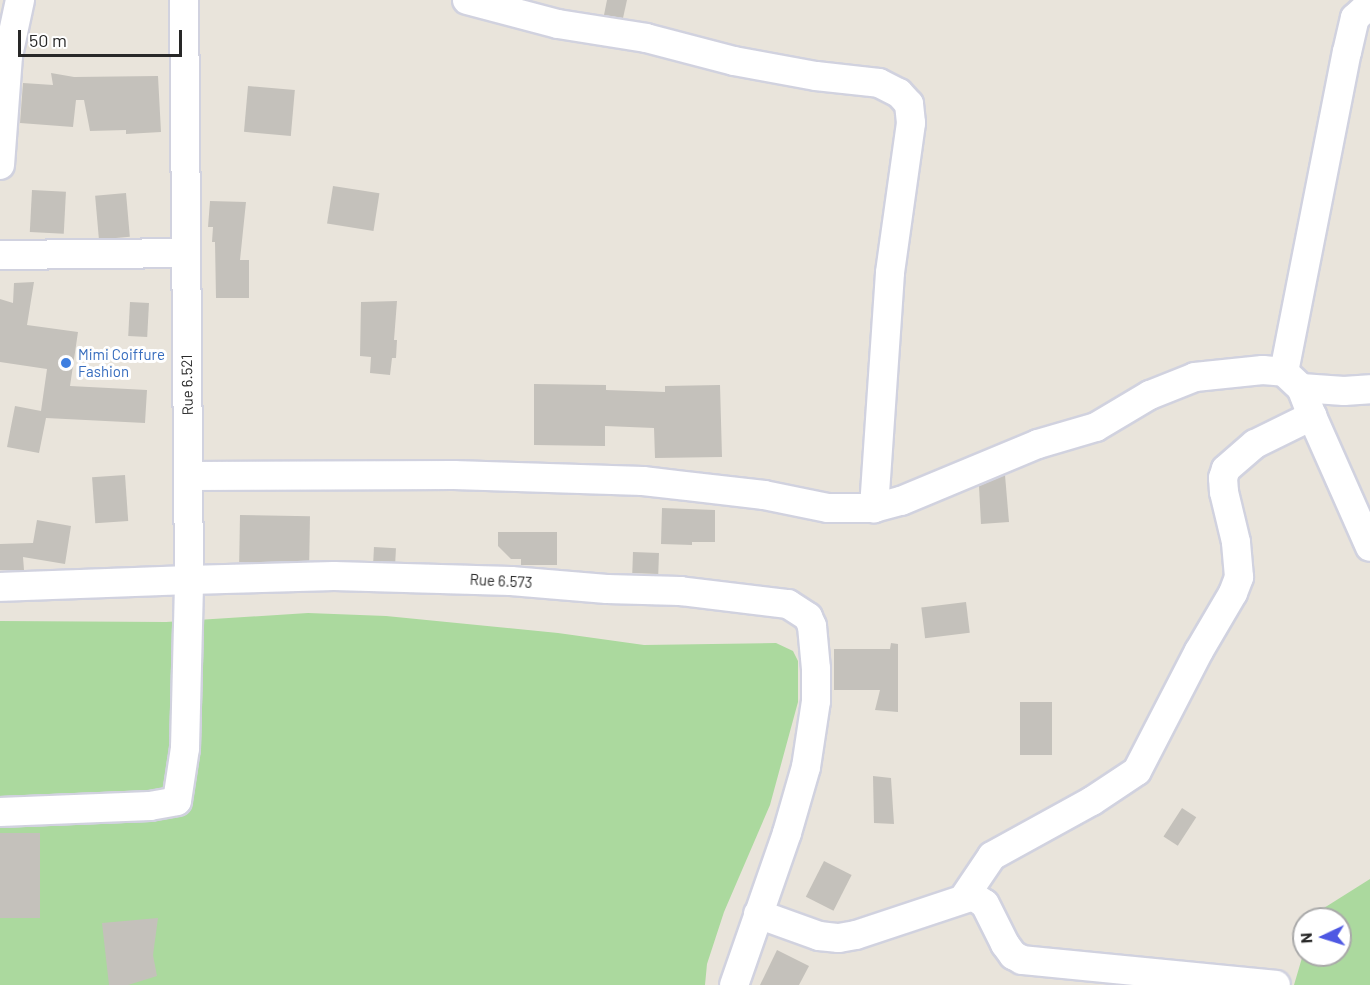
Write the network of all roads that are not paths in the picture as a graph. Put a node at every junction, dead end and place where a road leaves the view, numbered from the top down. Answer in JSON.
{"nodes":[{"id":1,"x":20,"y":0,"type":"edge"},
{"id":2,"x":467,"y":0,"type":"edge"},
{"id":3,"x":1370,"y":4,"type":"edge"},
{"id":4,"x":189,"y":7,"type":"edge"},
{"id":5,"x":0,"y":165,"type":"edge"},
{"id":6,"x":184,"y":254,"type":"junction"},
{"id":7,"x":0,"y":255,"type":"edge"},
{"id":8,"x":1292,"y":380,"type":"junction"},
{"id":9,"x":1370,"y":389,"type":"edge"},
{"id":10,"x":1312,"y":416,"type":"junction"},
{"id":11,"x":189,"y":476,"type":"junction"},
{"id":12,"x":874,"y":508,"type":"junction"},
{"id":13,"x":1370,"y":547,"type":"edge"},
{"id":14,"x":189,"y":580,"type":"junction"},
{"id":15,"x":0,"y":587,"type":"edge"},
{"id":16,"x":0,"y":812,"type":"edge"},
{"id":17,"x":965,"y":896,"type":"junction"},
{"id":18,"x":758,"y":914,"type":"junction"},
{"id":19,"x":1150,"y":980,"type":"edge"},
{"id":20,"x":734,"y":985,"type":"edge"},
{"id":21,"x":1276,"y":985,"type":"edge"}],
"edges":[{"from":1,"to":5,"type":"street"},
{"from":2,"to":12,"type":"street"},
{"from":3,"to":8,"type":"street"},
{"from":4,"to":6,"type":"street","name":"Rue 6.521"},
{"from":6,"to":7,"type":"street"},
{"from":6,"to":11,"type":"street","name":"Rue 6.521"},
{"from":8,"to":9,"type":"street"},
{"from":8,"to":10,"type":"street"},
{"from":8,"to":12,"type":"street"},
{"from":10,"to":13,"type":"street"},
{"from":10,"to":17,"type":"street"},
{"from":11,"to":12,"type":"street"},
{"from":11,"to":14,"type":"street","name":"Rue 6.521"},
{"from":14,"to":15,"type":"street"},
{"from":14,"to":16,"type":"street","name":"Rue 6.521"},
{"from":14,"to":18,"type":"street","name":"Rue 6.573"},
{"from":17,"to":18,"type":"street"},
{"from":17,"to":19,"type":"street"},
{"from":18,"to":20,"type":"street"},
{"from":19,"to":21,"type":"street"}]}
